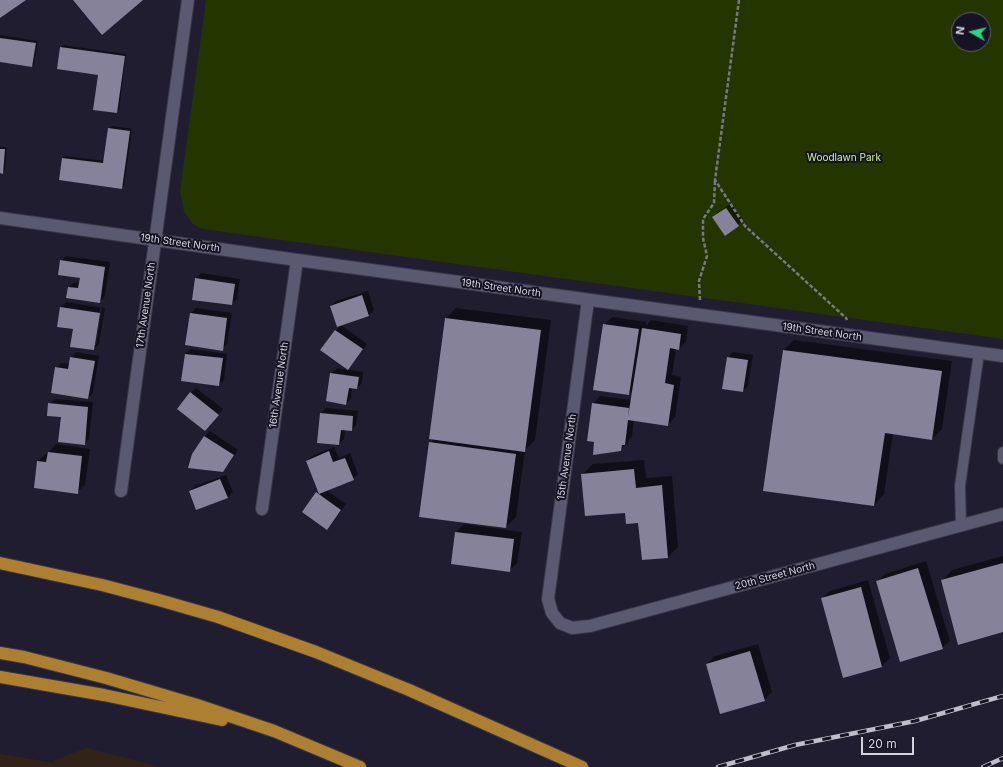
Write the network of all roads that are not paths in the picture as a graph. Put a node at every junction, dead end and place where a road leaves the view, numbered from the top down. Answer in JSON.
{"nodes":[{"id":1,"x":188,"y":0,"type":"edge"},
{"id":2,"x":0,"y":218,"type":"edge"},
{"id":3,"x":155,"y":239,"type":"junction"},
{"id":4,"x":297,"y":260,"type":"junction"},
{"id":5,"x":588,"y":300,"type":"junction"},
{"id":6,"x":978,"y":353,"type":"junction"},
{"id":7,"x":1003,"y":356,"type":"edge"},
{"id":8,"x":1003,"y":452,"type":"edge"},
{"id":9,"x":1003,"y":459,"type":"edge"},
{"id":10,"x":121,"y":491,"type":"dead end"},
{"id":11,"x":262,"y":509,"type":"dead end"},
{"id":12,"x":1003,"y":514,"type":"edge"},
{"id":13,"x":962,"y":525,"type":"junction"},
{"id":14,"x":0,"y":562,"type":"edge"},
{"id":15,"x":552,"y":613,"type":"joint"},
{"id":16,"x":0,"y":653,"type":"edge"},
{"id":17,"x":0,"y":677,"type":"edge"},
{"id":18,"x":274,"y":731,"type":"junction"},
{"id":19,"x":356,"y":765,"type":"edge"},
{"id":20,"x":582,"y":767,"type":"edge"}],
"edges":[{"from":1,"to":3,"type":"street","name":"17th Avenue North"},
{"from":2,"to":3,"type":"street","name":"19th Street North"},
{"from":3,"to":4,"type":"street","name":"19th Street North"},
{"from":3,"to":10,"type":"street","name":"17th Avenue North"},
{"from":4,"to":5,"type":"street","name":"19th Street North"},
{"from":4,"to":11,"type":"street","name":"16th Avenue North"},
{"from":5,"to":6,"type":"street","name":"19th Street North"},
{"from":5,"to":15,"type":"street","name":"15th Avenue North"},
{"from":6,"to":7,"type":"street","name":"19th Street North"},
{"from":6,"to":13,"type":"lane"},
{"from":8,"to":9,"type":"lane"},
{"from":12,"to":13,"type":"street","name":"20th Street North"},
{"from":13,"to":15,"type":"street","name":"20th Street North"},
{"from":14,"to":20,"type":"highway"},
{"from":16,"to":18,"type":"highway"},
{"from":17,"to":18,"type":"highway"},
{"from":18,"to":19,"type":"highway"}]}
